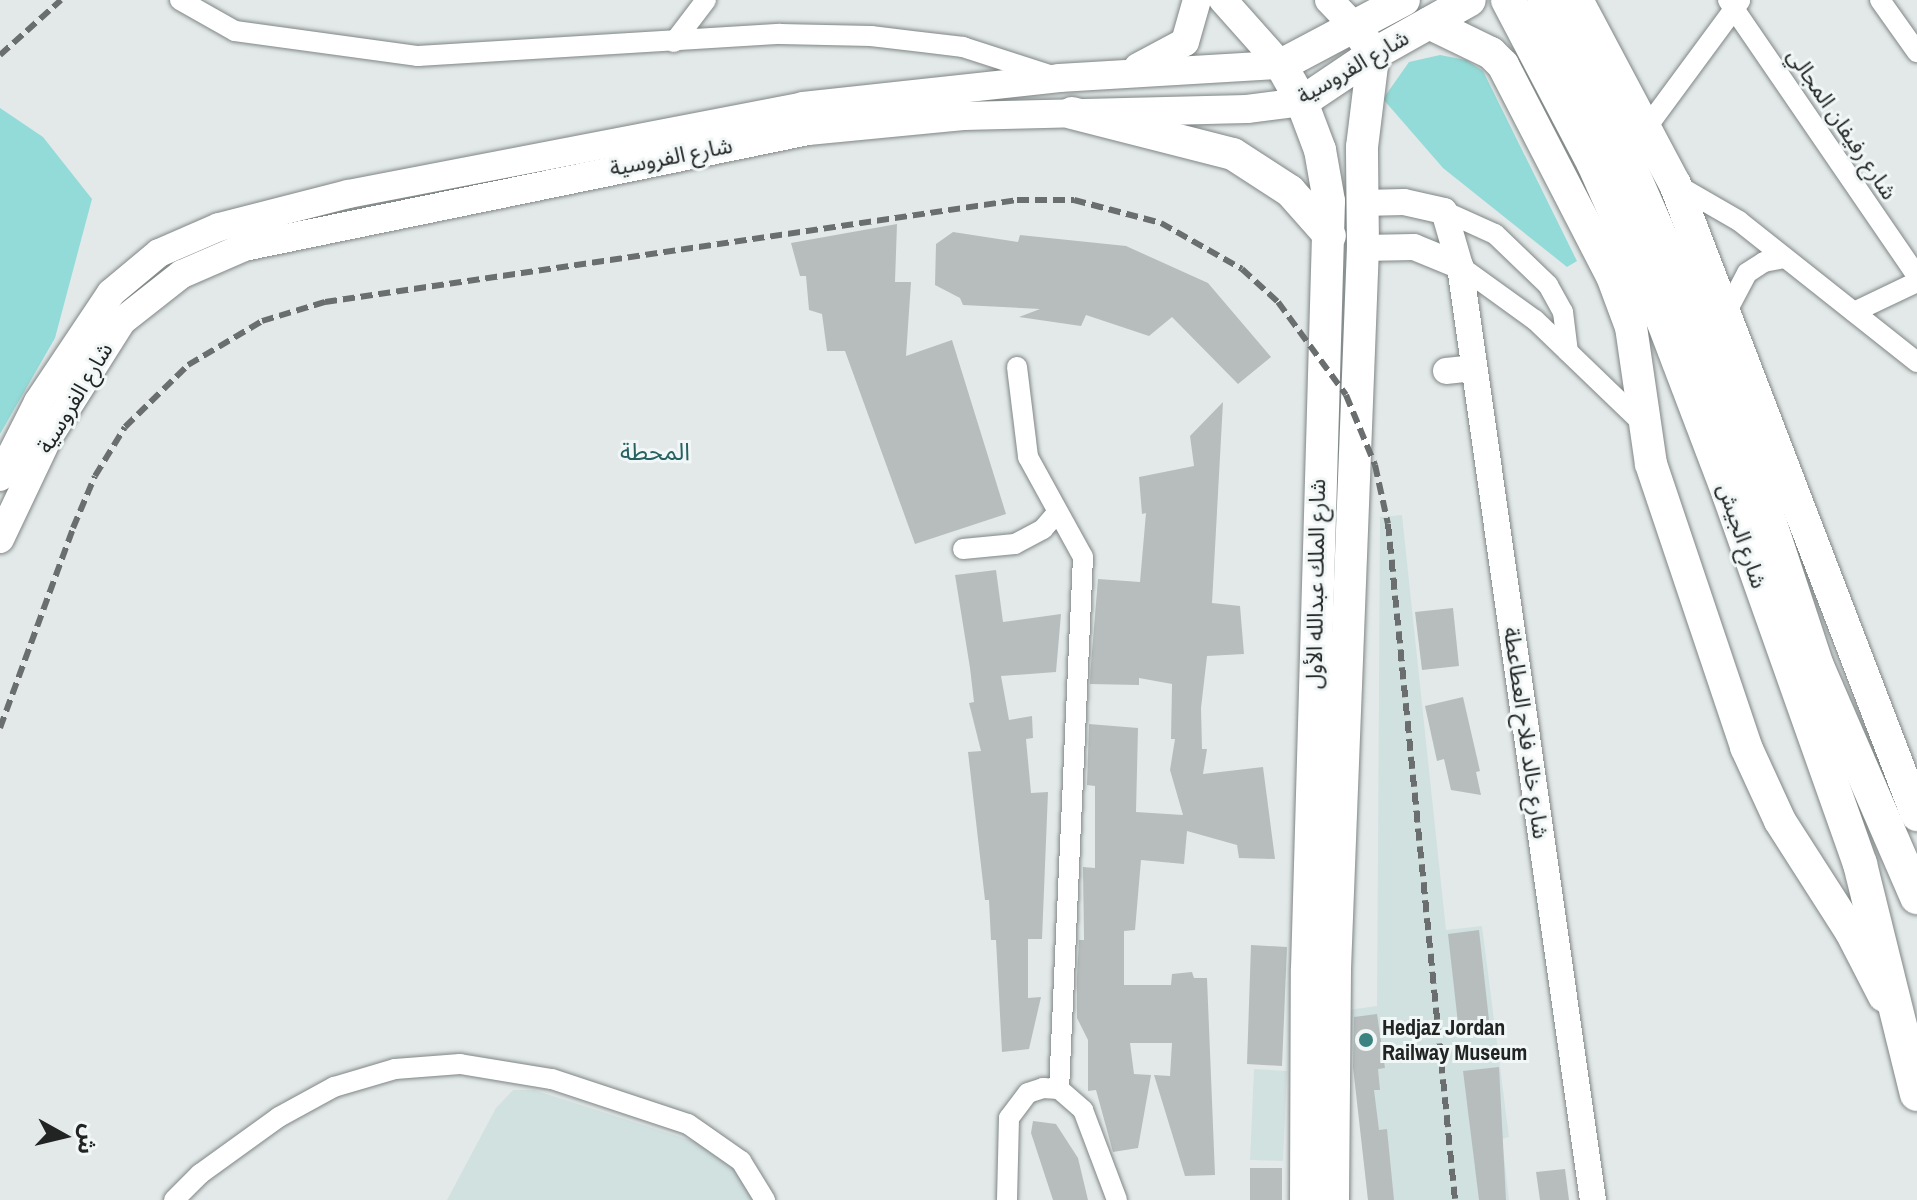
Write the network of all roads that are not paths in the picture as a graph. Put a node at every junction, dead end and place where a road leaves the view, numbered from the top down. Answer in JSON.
{"nodes":[{"id":1,"x":180,"y":0,"type":"edge"},
{"id":2,"x":706,"y":0,"type":"edge"},
{"id":3,"x":1197,"y":0,"type":"edge"},
{"id":4,"x":1223,"y":0,"type":"edge"},
{"id":5,"x":1329,"y":0,"type":"edge"},
{"id":6,"x":1404,"y":0,"type":"edge"},
{"id":7,"x":1470,"y":0,"type":"edge"},
{"id":8,"x":1508,"y":0,"type":"edge"},
{"id":9,"x":1544,"y":0,"type":"edge"},
{"id":10,"x":1577,"y":0,"type":"edge"},
{"id":11,"x":1880,"y":0,"type":"edge"},
{"id":12,"x":1734,"y":3,"type":"edge"},
{"id":13,"x":1429,"y":23,"type":"junction"},
{"id":14,"x":1353,"y":25,"type":"junction"},
{"id":15,"x":674,"y":42,"type":"junction"},
{"id":16,"x":1917,"y":52,"type":"edge"},
{"id":17,"x":1372,"y":55,"type":"junction"},
{"id":18,"x":1281,"y":65,"type":"junction"},
{"id":19,"x":1100,"y":76,"type":"junction"},
{"id":20,"x":1059,"y":78,"type":"junction"},
{"id":21,"x":1302,"y":102,"type":"junction"},
{"id":22,"x":1072,"y":113,"type":"junction"},
{"id":23,"x":1647,"y":127,"type":"junction"},
{"id":24,"x":1675,"y":184,"type":"junction"},
{"id":25,"x":1362,"y":203,"type":"junction"},
{"id":26,"x":1444,"y":211,"type":"junction"},
{"id":27,"x":1330,"y":236,"type":"junction"},
{"id":28,"x":1363,"y":248,"type":"junction"},
{"id":29,"x":1785,"y":258,"type":"junction"},
{"id":30,"x":1460,"y":266,"type":"junction"},
{"id":31,"x":1917,"y":279,"type":"edge"},
{"id":32,"x":1727,"y":311,"type":"junction"},
{"id":33,"x":1854,"y":312,"type":"junction"},
{"id":34,"x":1568,"y":352,"type":"junction"},
{"id":35,"x":1917,"y":362,"type":"edge"},
{"id":36,"x":1017,"y":367,"type":"dead end"},
{"id":37,"x":1473,"y":368,"type":"junction"},
{"id":38,"x":1446,"y":371,"type":"dead end"},
{"id":39,"x":1641,"y":422,"type":"junction"},
{"id":40,"x":0,"y":477,"type":"edge"},
{"id":41,"x":1056,"y":514,"type":"junction"},
{"id":42,"x":0,"y":539,"type":"edge"},
{"id":43,"x":963,"y":549,"type":"dead end"},
{"id":44,"x":1917,"y":815,"type":"edge"},
{"id":45,"x":1906,"y":848,"type":"edge"},
{"id":46,"x":1917,"y":897,"type":"edge"},
{"id":47,"x":1897,"y":1021,"type":"junction"},
{"id":48,"x":1059,"y":1089,"type":"junction"},
{"id":49,"x":1917,"y":1094,"type":"edge"},
{"id":50,"x":174,"y":1200,"type":"edge"},
{"id":51,"x":765,"y":1200,"type":"edge"},
{"id":52,"x":1007,"y":1200,"type":"edge"},
{"id":53,"x":1117,"y":1200,"type":"edge"},
{"id":54,"x":1306,"y":1200,"type":"edge"},
{"id":55,"x":1333,"y":1200,"type":"edge"},
{"id":56,"x":1593,"y":1200,"type":"edge"}],
"edges":[{"from":1,"to":15,"type":"street"},
{"from":2,"to":15,"type":"street"},
{"from":3,"to":19,"type":"main road"},
{"from":4,"to":18,"type":"main road","name":"شارع الملك عبدالله الأول"},
{"from":5,"to":14,"type":"main road"},
{"from":6,"to":14,"type":"main road","name":"شارع الفروسية"},
{"from":7,"to":13,"type":"main road","name":"شارع الفروسية"},
{"from":8,"to":47,"type":"highway","name":"شارع الجيش"},
{"from":9,"to":45,"type":"highway","name":"شارع الجيش"},
{"from":10,"to":23,"type":"main road"},
{"from":11,"to":16,"type":"street"},
{"from":12,"to":23,"type":"street"},
{"from":12,"to":31,"type":"street","name":"شارع رفيفان المجالي"},
{"from":13,"to":17,"type":"main road","name":"شارع الفروسية"},
{"from":13,"to":39,"type":"main road"},
{"from":14,"to":17,"type":"main road"},
{"from":14,"to":18,"type":"main road","name":"شارع الفروسية"},
{"from":15,"to":20,"type":"street"},
{"from":17,"to":21,"type":"main road","name":"شارع الفروسية"},
{"from":17,"to":25,"type":"main road","name":"شارع الملك عبدالله الأول"},
{"from":18,"to":19,"type":"main road","name":"شارع الفروسية"},
{"from":18,"to":21,"type":"main road","name":"شارع الملك عبدالله الأول"},
{"from":19,"to":20,"type":"main road","name":"شارع الفروسية"},
{"from":20,"to":40,"type":"main road","name":"شارع الفروسية"},
{"from":21,"to":22,"type":"main road","name":"شارع الفروسية"},
{"from":21,"to":27,"type":"main road","name":"شارع الملك عبدالله الأول"},
{"from":22,"to":27,"type":"main road"},
{"from":22,"to":42,"type":"main road","name":"شارع الفروسية"},
{"from":23,"to":24,"type":"main road"},
{"from":24,"to":29,"type":"street"},
{"from":24,"to":32,"type":"main road"},
{"from":25,"to":26,"type":"street"},
{"from":25,"to":28,"type":"main road","name":"شارع الملك عبدالله الأول"},
{"from":26,"to":30,"type":"street","name":"شارع خالد فلاح العطاعطة"},
{"from":26,"to":34,"type":"street"},
{"from":27,"to":54,"type":"main road","name":"شارع الملك عبدالله الأول"},
{"from":28,"to":30,"type":"street"},
{"from":28,"to":55,"type":"main road","name":"شارع الملك عبدالله الأول"},
{"from":29,"to":32,"type":"street"},
{"from":29,"to":33,"type":"street"},
{"from":30,"to":34,"type":"street"},
{"from":30,"to":37,"type":"street","name":"شارع خالد فلاح العطاعطة"},
{"from":31,"to":33,"type":"street"},
{"from":32,"to":44,"type":"main road"},
{"from":33,"to":35,"type":"street"},
{"from":34,"to":39,"type":"street"},
{"from":36,"to":41,"type":"street"},
{"from":37,"to":38,"type":"street"},
{"from":37,"to":56,"type":"street","name":"شارع خالد فلاح العطاعطة"},
{"from":39,"to":47,"type":"main road"},
{"from":41,"to":43,"type":"street"},
{"from":41,"to":48,"type":"street"},
{"from":45,"to":46,"type":"highway","name":"شارع الجيش"},
{"from":47,"to":49,"type":"highway","name":"شارع الجيش"},
{"from":48,"to":52,"type":"street"},
{"from":48,"to":53,"type":"street"},
{"from":50,"to":51,"type":"street"}]}
